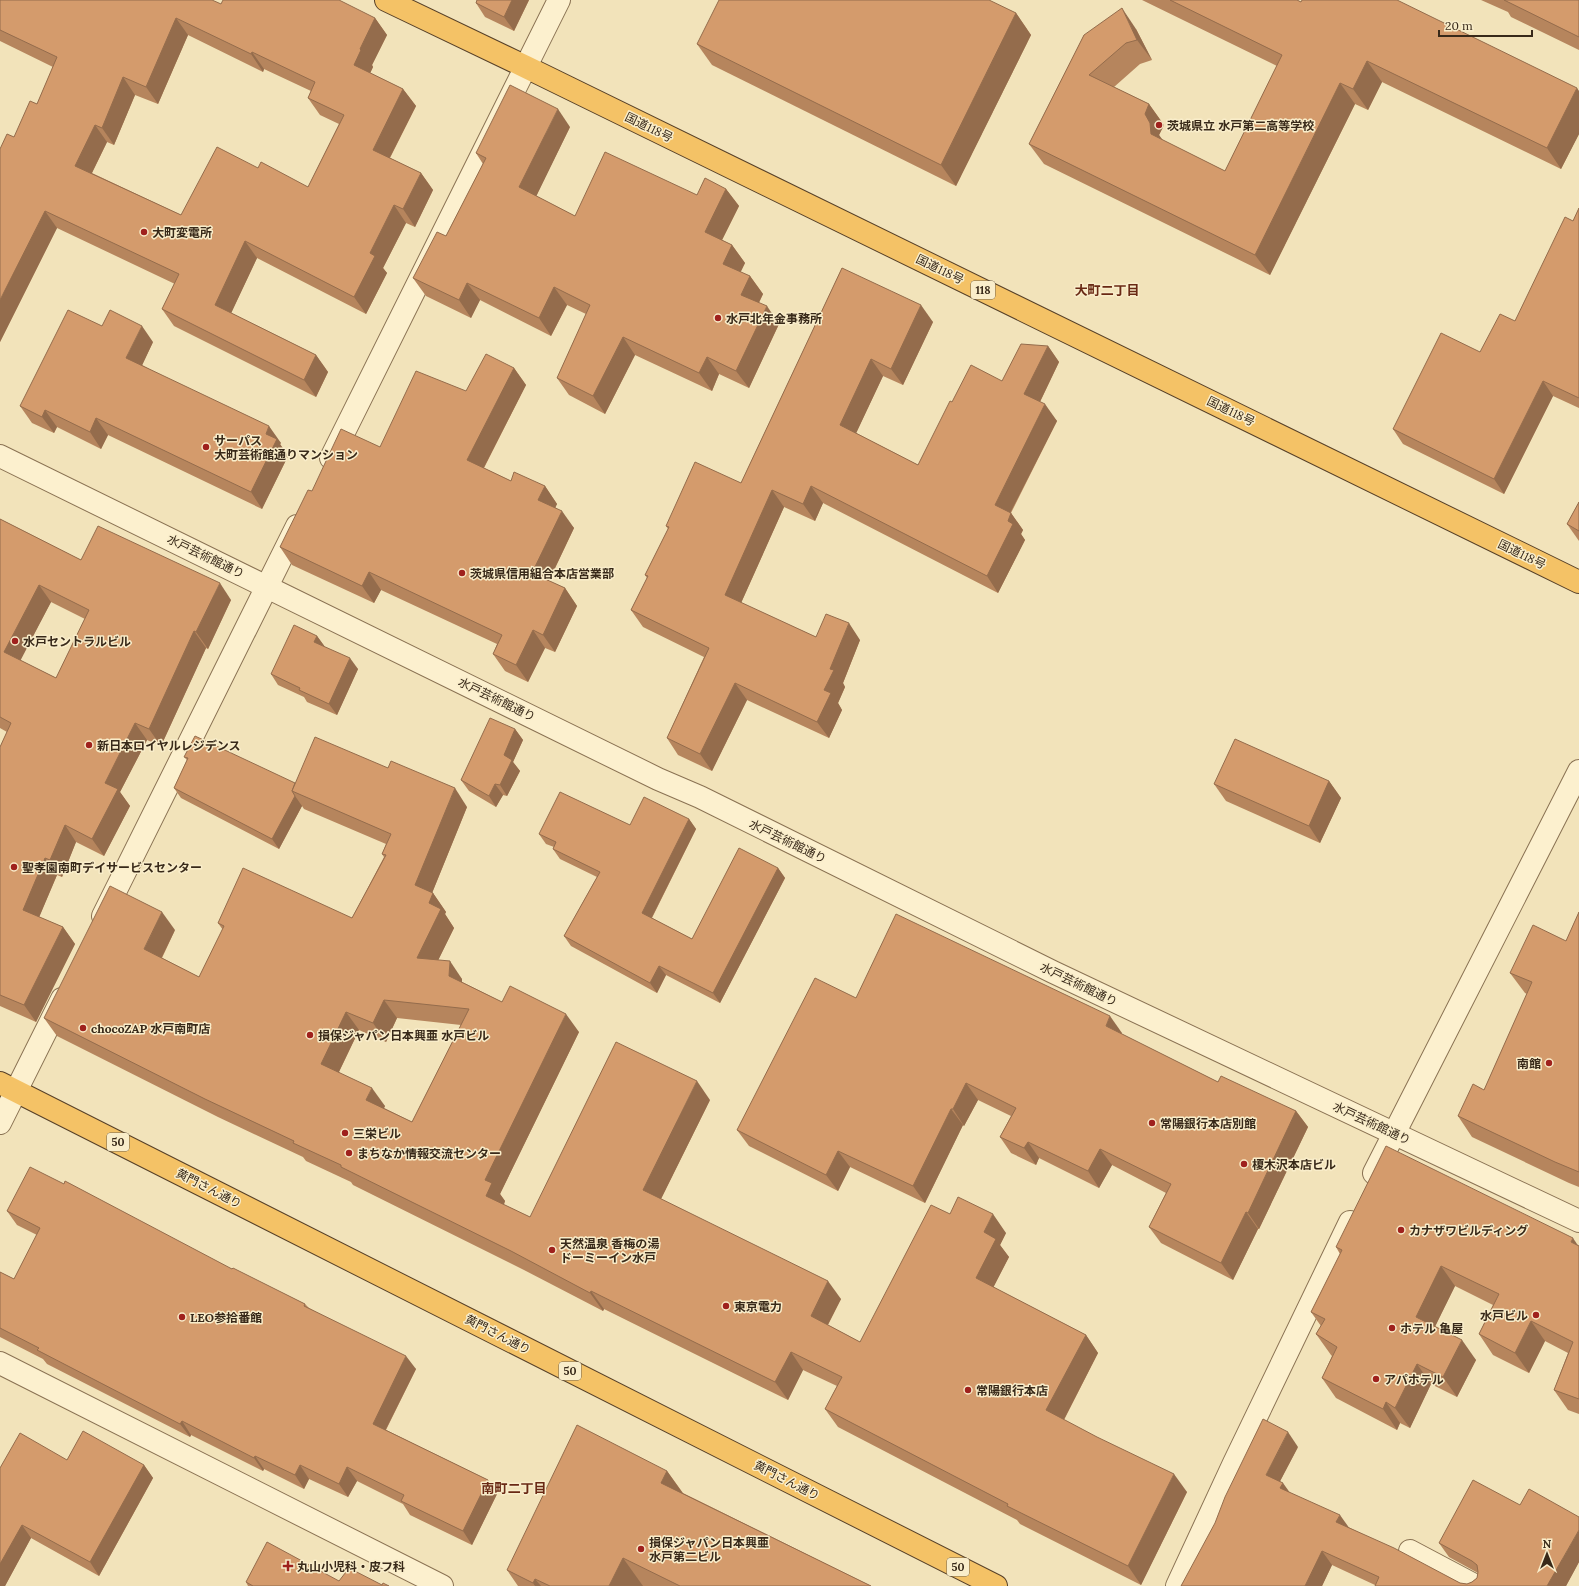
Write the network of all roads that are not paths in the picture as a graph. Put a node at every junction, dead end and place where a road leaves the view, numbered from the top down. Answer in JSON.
{"nodes":[{"id":1,"x":386,"y":0,"type":"edge"},
{"id":2,"x":559,"y":0,"type":"edge"},
{"id":3,"x":526,"y":67,"type":"junction"},
{"id":4,"x":0,"y":456,"type":"edge"},
{"id":5,"x":321,"y":479,"type":"edge"},
{"id":6,"x":306,"y":508,"type":"edge"},
{"id":7,"x":1579,"y":582,"type":"edge"},
{"id":8,"x":268,"y":586,"type":"junction"},
{"id":9,"x":1579,"y":771,"type":"edge"},
{"id":10,"x":94,"y":936,"type":"edge"},
{"id":11,"x":72,"y":979,"type":"edge"},
{"id":12,"x":8,"y":1087,"type":"edge"},
{"id":13,"x":0,"y":1123,"type":"edge"},
{"id":14,"x":1393,"y":1133,"type":"junction"},
{"id":15,"x":1579,"y":1221,"type":"edge"},
{"id":16,"x":0,"y":1363,"type":"edge"},
{"id":17,"x":1410,"y":1551,"type":"dead end"},
{"id":18,"x":442,"y":1586,"type":"edge"},
{"id":19,"x":996,"y":1586,"type":"edge"},
{"id":20,"x":1177,"y":1586,"type":"edge"},
{"id":21,"x":1476,"y":1586,"type":"edge"}],
"edges":[{"from":1,"to":3,"type":"highway","name":"国道118号","number":"118"},
{"from":2,"to":3,"type":"street"},
{"from":3,"to":5,"type":"street"},
{"from":3,"to":7,"type":"highway","name":"国道118号","number":"118"},
{"from":4,"to":8,"type":"street","name":"水戸芸術館通り"},
{"from":6,"to":8,"type":"street"},
{"from":8,"to":10,"type":"street"},
{"from":8,"to":14,"type":"street","name":"水戸芸術館通り"},
{"from":9,"to":14,"type":"street"},
{"from":11,"to":12,"type":"street"},
{"from":12,"to":13,"type":"street"},
{"from":12,"to":19,"type":"highway","name":"黄門さん通り","number":"50"},
{"from":14,"to":15,"type":"street","name":"水戸芸術館通り"},
{"from":14,"to":20,"type":"street"},
{"from":16,"to":18,"type":"street"},
{"from":17,"to":21,"type":"street"}]}
